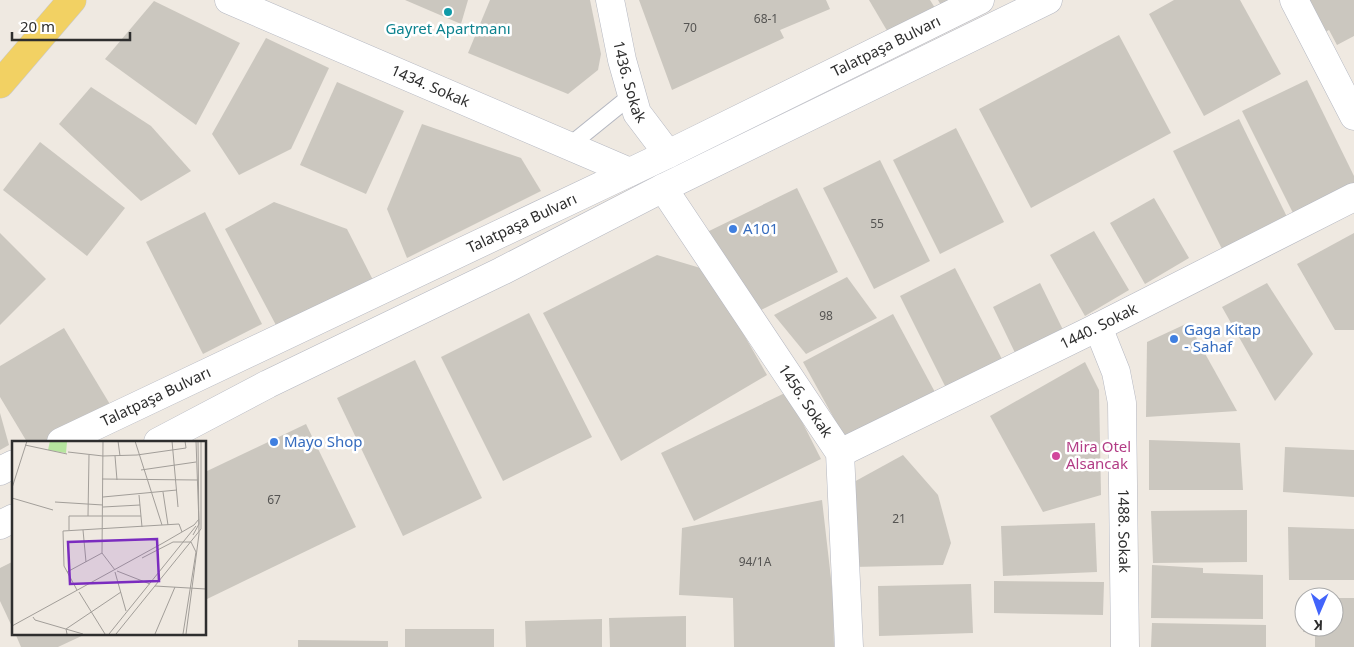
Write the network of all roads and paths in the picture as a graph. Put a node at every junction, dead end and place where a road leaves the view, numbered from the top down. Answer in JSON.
{"nodes":[{"id":1,"x":72,"y":0,"type":"edge"},
{"id":2,"x":229,"y":0,"type":"edge"},
{"id":3,"x":610,"y":0,"type":"edge"},
{"id":4,"x":980,"y":0,"type":"edge"},
{"id":5,"x":1048,"y":0,"type":"edge"},
{"id":6,"x":1294,"y":0,"type":"edge"},
{"id":7,"x":0,"y":84,"type":"edge"},
{"id":8,"x":632,"y":95,"type":"junction"},
{"id":9,"x":1354,"y":116,"type":"edge"},
{"id":10,"x":569,"y":146,"type":"junction"},
{"id":11,"x":668,"y":154,"type":"junction"},
{"id":12,"x":630,"y":172,"type":"junction"},
{"id":13,"x":663,"y":188,"type":"junction"},
{"id":14,"x":1354,"y":197,"type":"edge"},
{"id":15,"x":1098,"y":327,"type":"junction"},
{"id":16,"x":63,"y":441,"type":"edge"},
{"id":17,"x":160,"y":441,"type":"edge"},
{"id":18,"x":840,"y":453,"type":"junction"},
{"id":19,"x":12,"y":465,"type":"edge"},
{"id":20,"x":0,"y":471,"type":"edge"},
{"id":21,"x":12,"y":519,"type":"edge"},
{"id":22,"x":0,"y":525,"type":"edge"},
{"id":23,"x":849,"y":647,"type":"edge"},
{"id":24,"x":1125,"y":647,"type":"edge"}],
"edges":[{"from":1,"to":7,"type":"main road"},
{"from":2,"to":10,"type":"street","name":"1434. Sokak"},
{"from":3,"to":8,"type":"street","name":"1436. Sokak"},
{"from":4,"to":11,"type":"street","name":"Talatpaşa Bulvarı"},
{"from":5,"to":13,"type":"street","name":"Talatpaşa Bulvarı"},
{"from":6,"to":9,"type":"street"},
{"from":8,"to":10,"type":"lane"},
{"from":8,"to":11,"type":"street","name":"1436. Sokak"},
{"from":10,"to":12,"type":"street","name":"1434. Sokak"},
{"from":11,"to":12,"type":"street","name":"Talatpaşa Bulvarı"},
{"from":12,"to":13,"type":"street","name":"1434. Sokak"},
{"from":12,"to":16,"type":"street","name":"Talatpaşa Bulvarı"},
{"from":13,"to":17,"type":"street","name":"Talatpaşa Bulvarı"},
{"from":13,"to":18,"type":"street","name":"1456. Sokak"},
{"from":14,"to":15,"type":"street","name":"1440. Sokak"},
{"from":15,"to":18,"type":"street","name":"1440. Sokak"},
{"from":15,"to":24,"type":"street","name":"1488. Sokak"},
{"from":18,"to":23,"type":"street","name":"1456. Sokak"},
{"from":19,"to":20,"type":"street"},
{"from":21,"to":22,"type":"street"}]}
